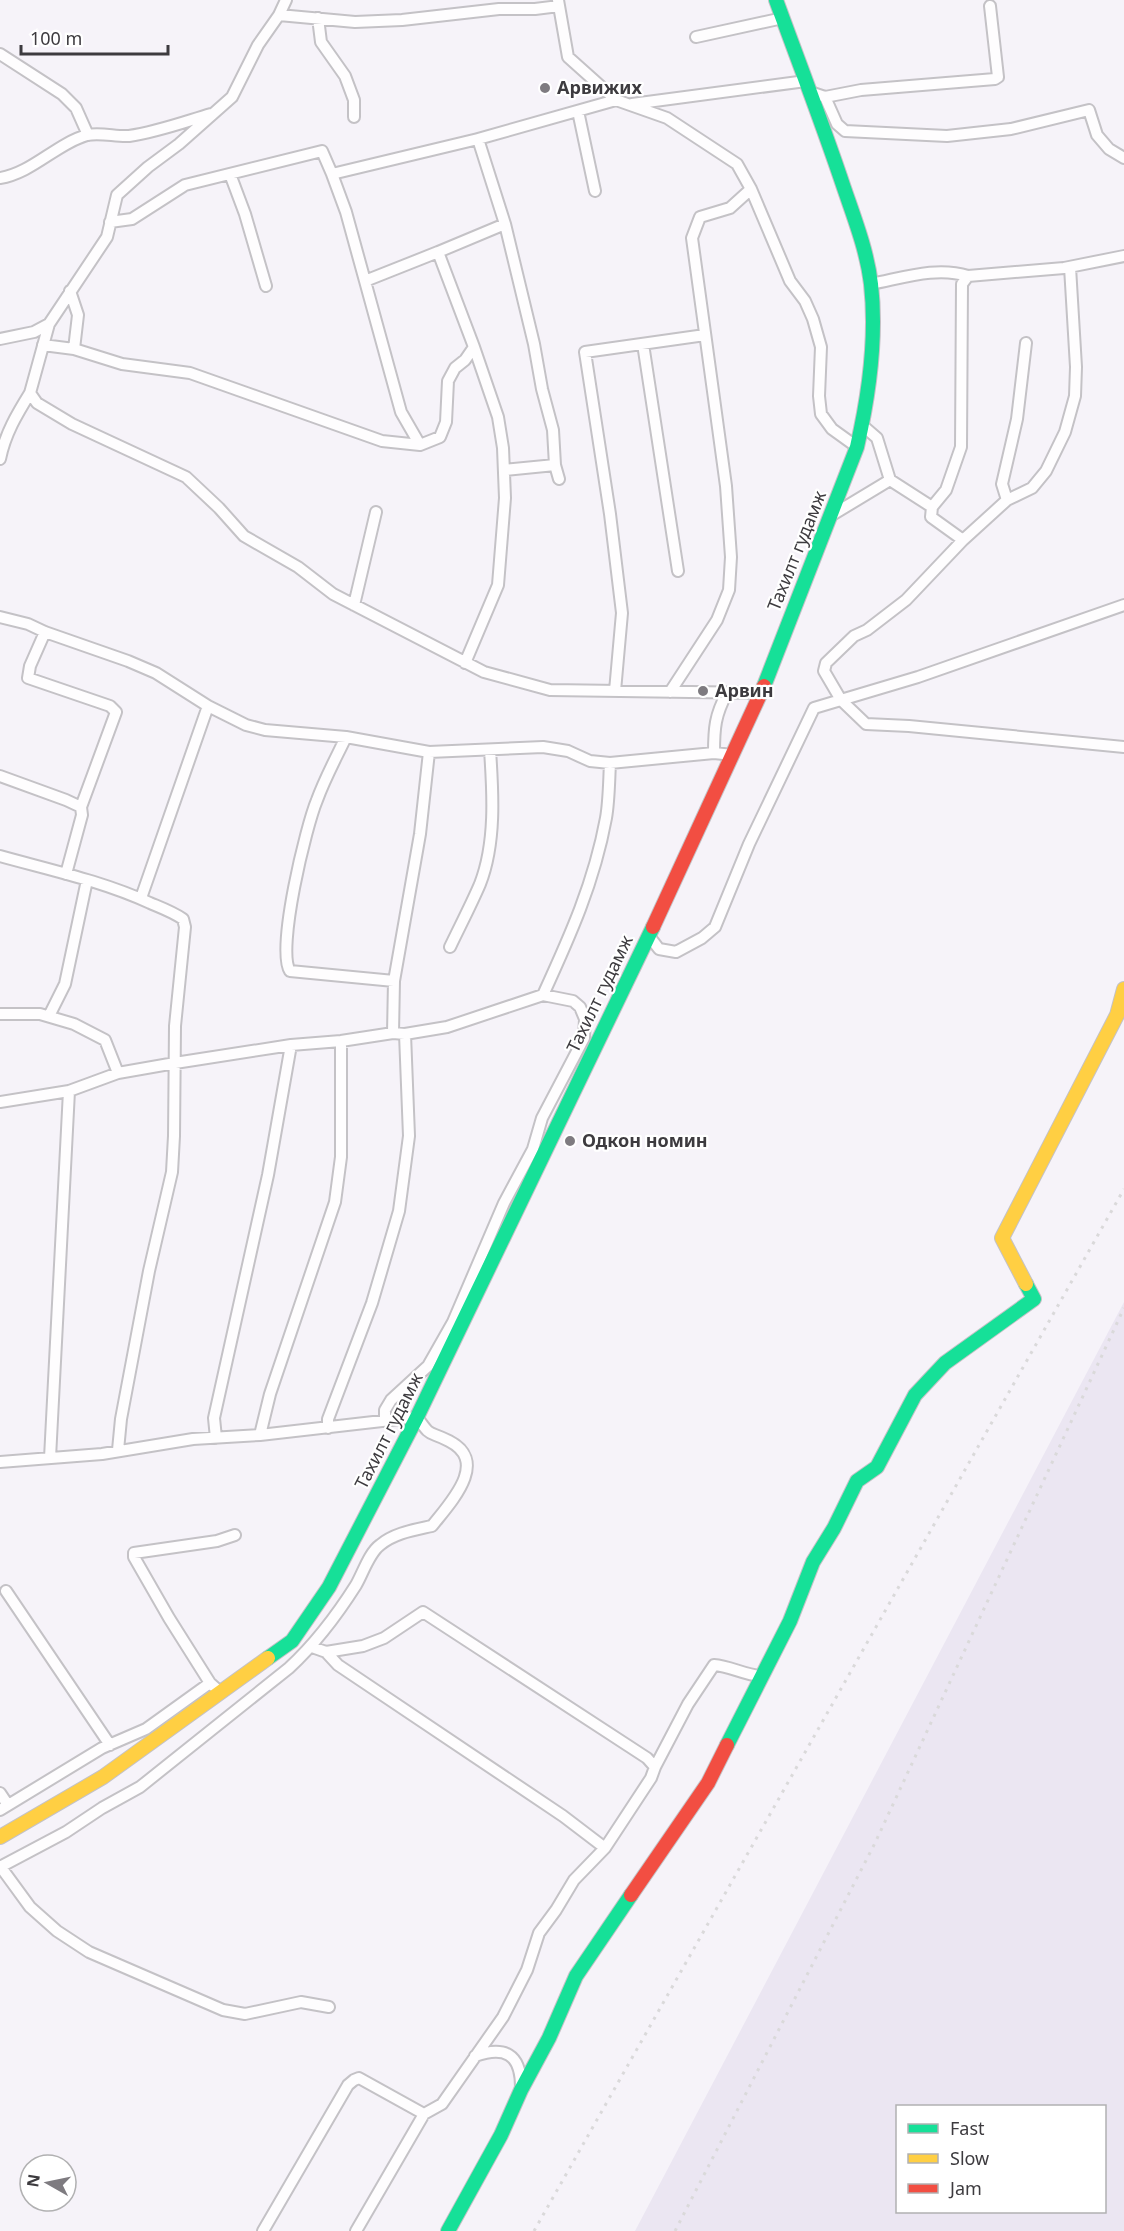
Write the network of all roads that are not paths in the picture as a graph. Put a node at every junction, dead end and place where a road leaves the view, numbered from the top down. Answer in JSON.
{"nodes":[{"id":1,"x":286,"y":0,"type":"edge"},
{"id":2,"x":776,"y":0,"type":"edge"},
{"id":3,"x":558,"y":3,"type":"edge"},
{"id":4,"x":990,"y":6,"type":"dead end"},
{"id":5,"x":279,"y":15,"type":"junction"},
{"id":6,"x":318,"y":18,"type":"junction"},
{"id":7,"x":783,"y":18,"type":"junction"},
{"id":8,"x":696,"y":37,"type":"dead end"},
{"id":9,"x":0,"y":54,"type":"edge"},
{"id":10,"x":808,"y":86,"type":"junction"},
{"id":11,"x":232,"y":97,"type":"junction"},
{"id":12,"x":825,"y":97,"type":"junction"},
{"id":13,"x":616,"y":100,"type":"junction"},
{"id":14,"x":629,"y":104,"type":"junction"},
{"id":15,"x":578,"y":111,"type":"junction"},
{"id":16,"x":354,"y":117,"type":"dead end"},
{"id":17,"x":88,"y":135,"type":"junction"},
{"id":18,"x":478,"y":139,"type":"junction"},
{"id":19,"x":1124,"y":158,"type":"edge"},
{"id":20,"x":230,"y":174,"type":"junction"},
{"id":21,"x":332,"y":174,"type":"junction"},
{"id":22,"x":0,"y":178,"type":"edge"},
{"id":23,"x":751,"y":189,"type":"junction"},
{"id":24,"x":595,"y":191,"type":"dead end"},
{"id":25,"x":110,"y":222,"type":"junction"},
{"id":26,"x":506,"y":224,"type":"junction"},
{"id":27,"x":438,"y":252,"type":"junction"},
{"id":28,"x":1124,"y":256,"type":"edge"},
{"id":29,"x":1070,"y":267,"type":"junction"},
{"id":30,"x":968,"y":276,"type":"junction"},
{"id":31,"x":365,"y":281,"type":"junction"},
{"id":32,"x":871,"y":284,"type":"junction"},
{"id":33,"x":266,"y":286,"type":"dead end"},
{"id":34,"x":70,"y":291,"type":"junction"},
{"id":35,"x":49,"y":324,"type":"junction"},
{"id":36,"x":705,"y":335,"type":"junction"},
{"id":37,"x":0,"y":339,"type":"edge"},
{"id":38,"x":1026,"y":343,"type":"dead end"},
{"id":39,"x":643,"y":344,"type":"junction"},
{"id":40,"x":43,"y":345,"type":"junction"},
{"id":41,"x":474,"y":347,"type":"junction"},
{"id":42,"x":74,"y":349,"type":"junction"},
{"id":43,"x":30,"y":393,"type":"junction"},
{"id":44,"x":862,"y":425,"type":"junction"},
{"id":45,"x":420,"y":445,"type":"junction"},
{"id":46,"x":856,"y":447,"type":"junction"},
{"id":47,"x":0,"y":459,"type":"edge"},
{"id":48,"x":555,"y":465,"type":"junction"},
{"id":49,"x":504,"y":470,"type":"junction"},
{"id":50,"x":559,"y":479,"type":"dead end"},
{"id":51,"x":890,"y":480,"type":"junction"},
{"id":52,"x":1007,"y":500,"type":"junction"},
{"id":53,"x":932,"y":507,"type":"junction"},
{"id":54,"x":376,"y":512,"type":"dead end"},
{"id":55,"x":832,"y":515,"type":"junction"},
{"id":56,"x":963,"y":540,"type":"junction"},
{"id":57,"x":678,"y":571,"type":"dead end"},
{"id":58,"x":354,"y":605,"type":"junction"},
{"id":59,"x":1124,"y":605,"type":"edge"},
{"id":60,"x":0,"y":618,"type":"edge"},
{"id":61,"x":45,"y":632,"type":"junction"},
{"id":62,"x":465,"y":663,"type":"junction"},
{"id":63,"x":615,"y":691,"type":"junction"},
{"id":64,"x":670,"y":692,"type":"junction"},
{"id":65,"x":727,"y":693,"type":"junction"},
{"id":66,"x":761,"y":693,"type":"junction"},
{"id":67,"x":842,"y":700,"type":"junction"},
{"id":68,"x":208,"y":706,"type":"junction"},
{"id":69,"x":346,"y":737,"type":"junction"},
{"id":70,"x":1124,"y":747,"type":"edge"},
{"id":71,"x":490,"y":750,"type":"junction"},
{"id":72,"x":429,"y":752,"type":"junction"},
{"id":73,"x":714,"y":753,"type":"junction"},
{"id":74,"x":734,"y":755,"type":"junction"},
{"id":75,"x":610,"y":764,"type":"junction"},
{"id":76,"x":0,"y":776,"type":"edge"},
{"id":77,"x":81,"y":807,"type":"junction"},
{"id":78,"x":0,"y":856,"type":"edge"},
{"id":79,"x":66,"y":874,"type":"junction"},
{"id":80,"x":87,"y":880,"type":"junction"},
{"id":81,"x":141,"y":898,"type":"junction"},
{"id":82,"x":649,"y":936,"type":"junction"},
{"id":83,"x":450,"y":947,"type":"dead end"},
{"id":84,"x":394,"y":981,"type":"junction"},
{"id":85,"x":1124,"y":989,"type":"edge"},
{"id":86,"x":543,"y":995,"type":"junction"},
{"id":87,"x":0,"y":1014,"type":"edge"},
{"id":88,"x":49,"y":1016,"type":"junction"},
{"id":89,"x":393,"y":1034,"type":"junction"},
{"id":90,"x":405,"y":1034,"type":"junction"},
{"id":91,"x":341,"y":1041,"type":"junction"},
{"id":92,"x":291,"y":1045,"type":"junction"},
{"id":93,"x":583,"y":1054,"type":"junction"},
{"id":94,"x":175,"y":1062,"type":"junction"},
{"id":95,"x":118,"y":1073,"type":"junction"},
{"id":96,"x":69,"y":1091,"type":"junction"},
{"id":97,"x":0,"y":1102,"type":"edge"},
{"id":98,"x":538,"y":1154,"type":"junction"},
{"id":99,"x":417,"y":1417,"type":"junction"},
{"id":100,"x":385,"y":1421,"type":"junction"},
{"id":101,"x":328,"y":1428,"type":"junction"},
{"id":102,"x":260,"y":1435,"type":"junction"},
{"id":103,"x":216,"y":1438,"type":"junction"},
{"id":104,"x":118,"y":1450,"type":"junction"},
{"id":105,"x":50,"y":1458,"type":"junction"},
{"id":106,"x":0,"y":1462,"type":"edge"},
{"id":107,"x":235,"y":1535,"type":"dead end"},
{"id":108,"x":6,"y":1592,"type":"dead end"},
{"id":109,"x":312,"y":1647,"type":"junction"},
{"id":110,"x":326,"y":1652,"type":"junction"},
{"id":111,"x":761,"y":1676,"type":"junction"},
{"id":112,"x":215,"y":1688,"type":"junction"},
{"id":113,"x":110,"y":1745,"type":"junction"},
{"id":114,"x":655,"y":1767,"type":"junction"},
{"id":115,"x":0,"y":1793,"type":"edge"},
{"id":116,"x":4,"y":1808,"type":"edge"},
{"id":117,"x":0,"y":1837,"type":"edge"},
{"id":118,"x":605,"y":1848,"type":"junction"},
{"id":119,"x":0,"y":1867,"type":"edge"},
{"id":120,"x":329,"y":2007,"type":"dead end"},
{"id":121,"x":475,"y":2056,"type":"junction"},
{"id":122,"x":521,"y":2090,"type":"junction"},
{"id":123,"x":424,"y":2114,"type":"junction"},
{"id":124,"x":263,"y":2231,"type":"edge"},
{"id":125,"x":356,"y":2231,"type":"edge"},
{"id":126,"x":448,"y":2231,"type":"edge"}],
"edges":[{"from":1,"to":5,"type":"street"},
{"from":2,"to":7,"type":"main road","name":"Тахилт гудамж"},
{"from":3,"to":6,"type":"street"},
{"from":3,"to":13,"type":"street"},
{"from":4,"to":12,"type":"street"},
{"from":5,"to":6,"type":"street"},
{"from":5,"to":11,"type":"street"},
{"from":6,"to":16,"type":"street"},
{"from":7,"to":8,"type":"street"},
{"from":7,"to":10,"type":"main road","name":"Тахилт гудамж"},
{"from":9,"to":17,"type":"street"},
{"from":10,"to":12,"type":"street"},
{"from":10,"to":14,"type":"street"},
{"from":10,"to":32,"type":"main road","name":"Тахилт гудамж"},
{"from":11,"to":17,"type":"street"},
{"from":11,"to":25,"type":"street"},
{"from":12,"to":19,"type":"street"},
{"from":13,"to":14,"type":"street"},
{"from":13,"to":15,"type":"street"},
{"from":14,"to":23,"type":"street"},
{"from":15,"to":18,"type":"street"},
{"from":15,"to":24,"type":"street"},
{"from":17,"to":22,"type":"street"},
{"from":18,"to":21,"type":"street"},
{"from":18,"to":26,"type":"street"},
{"from":20,"to":21,"type":"street"},
{"from":20,"to":25,"type":"street"},
{"from":20,"to":33,"type":"street"},
{"from":21,"to":31,"type":"street"},
{"from":23,"to":36,"type":"street"},
{"from":23,"to":46,"type":"street"},
{"from":25,"to":34,"type":"street"},
{"from":26,"to":27,"type":"street"},
{"from":26,"to":48,"type":"street"},
{"from":27,"to":31,"type":"street"},
{"from":27,"to":41,"type":"street"},
{"from":28,"to":29,"type":"street"},
{"from":29,"to":30,"type":"street"},
{"from":29,"to":52,"type":"street"},
{"from":30,"to":32,"type":"street"},
{"from":30,"to":53,"type":"street"},
{"from":31,"to":45,"type":"street"},
{"from":32,"to":44,"type":"main road","name":"Тахилт гудамж"},
{"from":34,"to":35,"type":"street"},
{"from":34,"to":42,"type":"street"},
{"from":35,"to":37,"type":"street"},
{"from":35,"to":40,"type":"street"},
{"from":36,"to":39,"type":"street"},
{"from":36,"to":64,"type":"street"},
{"from":38,"to":52,"type":"street"},
{"from":39,"to":57,"type":"street"},
{"from":39,"to":63,"type":"street"},
{"from":40,"to":42,"type":"street"},
{"from":40,"to":43,"type":"street"},
{"from":41,"to":45,"type":"street"},
{"from":41,"to":49,"type":"street"},
{"from":42,"to":45,"type":"street"},
{"from":43,"to":47,"type":"street"},
{"from":43,"to":58,"type":"street"},
{"from":44,"to":46,"type":"main road","name":"Тахилт гудамж"},
{"from":44,"to":51,"type":"street"},
{"from":46,"to":55,"type":"main road","name":"Тахилт гудамж"},
{"from":48,"to":49,"type":"street"},
{"from":48,"to":50,"type":"street"},
{"from":49,"to":62,"type":"street"},
{"from":51,"to":53,"type":"street"},
{"from":51,"to":55,"type":"street"},
{"from":52,"to":56,"type":"street"},
{"from":53,"to":56,"type":"street"},
{"from":54,"to":58,"type":"street"},
{"from":55,"to":66,"type":"main road","name":"Тахилт гудамж"},
{"from":56,"to":67,"type":"street"},
{"from":58,"to":62,"type":"street"},
{"from":59,"to":67,"type":"street"},
{"from":60,"to":61,"type":"street"},
{"from":61,"to":68,"type":"street"},
{"from":61,"to":77,"type":"street"},
{"from":62,"to":63,"type":"street"},
{"from":63,"to":64,"type":"street"},
{"from":64,"to":65,"type":"street"},
{"from":65,"to":66,"type":"street"},
{"from":65,"to":73,"type":"street"},
{"from":66,"to":74,"type":"main road","name":"Тахилт гудамж"},
{"from":67,"to":70,"type":"street"},
{"from":67,"to":82,"type":"street"},
{"from":68,"to":69,"type":"street"},
{"from":68,"to":81,"type":"street"},
{"from":69,"to":72,"type":"street"},
{"from":69,"to":84,"type":"street"},
{"from":71,"to":72,"type":"street"},
{"from":71,"to":75,"type":"street"},
{"from":71,"to":83,"type":"street"},
{"from":72,"to":84,"type":"street"},
{"from":73,"to":74,"type":"street"},
{"from":73,"to":75,"type":"street"},
{"from":74,"to":82,"type":"main road","name":"Тахилт гудамж"},
{"from":75,"to":86,"type":"street"},
{"from":76,"to":77,"type":"street"},
{"from":77,"to":79,"type":"street"},
{"from":78,"to":79,"type":"street"},
{"from":79,"to":80,"type":"street"},
{"from":80,"to":81,"type":"street"},
{"from":80,"to":88,"type":"street"},
{"from":81,"to":94,"type":"street"},
{"from":82,"to":93,"type":"main road","name":"Тахилт гудамж"},
{"from":84,"to":89,"type":"street"},
{"from":85,"to":111,"type":"main road"},
{"from":86,"to":90,"type":"street"},
{"from":86,"to":93,"type":"street"},
{"from":87,"to":88,"type":"street"},
{"from":88,"to":95,"type":"street"},
{"from":89,"to":90,"type":"street"},
{"from":89,"to":91,"type":"street"},
{"from":90,"to":101,"type":"street"},
{"from":91,"to":92,"type":"street"},
{"from":91,"to":102,"type":"street"},
{"from":92,"to":94,"type":"street"},
{"from":92,"to":103,"type":"street"},
{"from":93,"to":98,"type":"main road","name":"Тахилт гудамж"},
{"from":94,"to":95,"type":"street"},
{"from":94,"to":104,"type":"street"},
{"from":95,"to":96,"type":"street"},
{"from":96,"to":97,"type":"street"},
{"from":96,"to":105,"type":"street"},
{"from":98,"to":99,"type":"main road","name":"Тахилт гудамж"},
{"from":98,"to":100,"type":"street"},
{"from":99,"to":100,"type":"street"},
{"from":99,"to":109,"type":"street"},
{"from":99,"to":112,"type":"main road","name":"Тахилт гудамж"},
{"from":100,"to":101,"type":"street"},
{"from":101,"to":102,"type":"street"},
{"from":102,"to":103,"type":"street"},
{"from":103,"to":104,"type":"street"},
{"from":104,"to":105,"type":"street"},
{"from":105,"to":106,"type":"street"},
{"from":107,"to":112,"type":"street"},
{"from":108,"to":113,"type":"street"},
{"from":109,"to":110,"type":"street"},
{"from":109,"to":119,"type":"street"},
{"from":110,"to":114,"type":"street"},
{"from":110,"to":118,"type":"street"},
{"from":111,"to":114,"type":"street"},
{"from":111,"to":122,"type":"main road"},
{"from":112,"to":113,"type":"street"},
{"from":112,"to":117,"type":"main road","name":"Тахилт гудамж"},
{"from":113,"to":116,"type":"street"},
{"from":114,"to":118,"type":"street"},
{"from":115,"to":116,"type":"street"},
{"from":118,"to":121,"type":"street"},
{"from":119,"to":120,"type":"street"},
{"from":121,"to":122,"type":"street"},
{"from":121,"to":123,"type":"street"},
{"from":122,"to":126,"type":"main road"},
{"from":123,"to":124,"type":"street"},
{"from":123,"to":125,"type":"street"}]}
